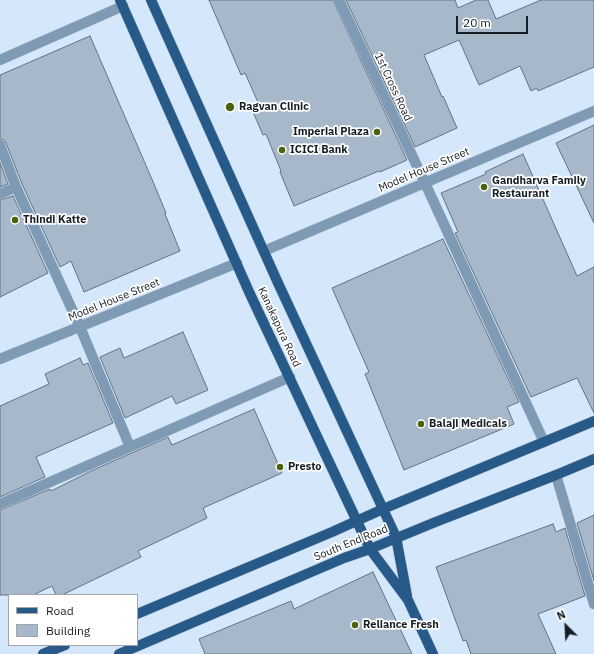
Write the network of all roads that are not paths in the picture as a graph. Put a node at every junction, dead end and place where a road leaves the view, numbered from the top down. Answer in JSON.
{"nodes":[{"id":1,"x":151,"y":0,"type":"edge"},
{"id":2,"x":339,"y":0,"type":"edge"},
{"id":3,"x":122,"y":3,"type":"edge"},
{"id":4,"x":0,"y":60,"type":"edge"},
{"id":5,"x":594,"y":111,"type":"edge"},
{"id":6,"x":0,"y":146,"type":"edge"},
{"id":7,"x":425,"y":183,"type":"junction"},
{"id":8,"x":16,"y":187,"type":"junction"},
{"id":9,"x":0,"y":194,"type":"edge"},
{"id":10,"x":264,"y":251,"type":"junction"},
{"id":11,"x":236,"y":263,"type":"junction"},
{"id":12,"x":80,"y":327,"type":"junction"},
{"id":13,"x":0,"y":359,"type":"edge"},
{"id":14,"x":290,"y":376,"type":"junction"},
{"id":15,"x":594,"y":421,"type":"edge"},
{"id":16,"x":544,"y":442,"type":"junction"},
{"id":17,"x":130,"y":447,"type":"junction"},
{"id":18,"x":594,"y":459,"type":"edge"},
{"id":19,"x":556,"y":475,"type":"junction"},
{"id":20,"x":0,"y":504,"type":"edge"},
{"id":21,"x":384,"y":509,"type":"junction"},
{"id":22,"x":357,"y":521,"type":"junction"},
{"id":23,"x":396,"y":537,"type":"junction"},
{"id":24,"x":370,"y":549,"type":"junction"},
{"id":25,"x":408,"y":600,"type":"junction"},
{"id":26,"x":594,"y":604,"type":"edge"},
{"id":27,"x":138,"y":614,"type":"edge"},
{"id":28,"x":63,"y":646,"type":"edge"},
{"id":29,"x":138,"y":646,"type":"edge"},
{"id":30,"x":138,"y":646,"type":"edge"},
{"id":31,"x":43,"y":654,"type":"edge"},
{"id":32,"x":119,"y":654,"type":"edge"},
{"id":33,"x":434,"y":654,"type":"edge"}],
"edges":[{"from":1,"to":10,"type":"main road","name":"Kanakapura Road"},
{"from":2,"to":7,"type":"street","name":"1st Cross Road"},
{"from":3,"to":4,"type":"street"},
{"from":3,"to":11,"type":"main road","name":"Kanakapura Road"},
{"from":5,"to":7,"type":"street","name":"Model House Street"},
{"from":6,"to":8,"type":"street"},
{"from":7,"to":10,"type":"street","name":"Model House Street"},
{"from":7,"to":16,"type":"street","name":"1st Cross Road"},
{"from":8,"to":9,"type":"street"},
{"from":8,"to":12,"type":"street"},
{"from":10,"to":21,"type":"main road","name":"Kanakapura Road"},
{"from":11,"to":12,"type":"street","name":"Model House Street"},
{"from":11,"to":14,"type":"main road","name":"Kanakapura Road"},
{"from":12,"to":13,"type":"street","name":"Model House Street"},
{"from":12,"to":17,"type":"street"},
{"from":14,"to":17,"type":"street"},
{"from":14,"to":22,"type":"main road","name":"Kanakapura Road"},
{"from":15,"to":16,"type":"main road","name":"South End Road"},
{"from":16,"to":21,"type":"main road","name":"South End Road"},
{"from":17,"to":20,"type":"street"},
{"from":18,"to":19,"type":"main road","name":"South End Road"},
{"from":19,"to":23,"type":"main road","name":"South End Road"},
{"from":19,"to":26,"type":"street"},
{"from":21,"to":22,"type":"main road","name":"South End Road"},
{"from":21,"to":23,"type":"main road","name":"Kanakapura Road"},
{"from":22,"to":24,"type":"main road","name":"Kanakapura Road"},
{"from":22,"to":27,"type":"main road","name":"South End Road"},
{"from":23,"to":24,"type":"main road","name":"South End Road"},
{"from":23,"to":25,"type":"main road","name":"Kanakapura Road"},
{"from":24,"to":25,"type":"main road","name":"Kanakapura Road"},
{"from":24,"to":29,"type":"main road","name":"South End Road"},
{"from":25,"to":33,"type":"main road","name":"Kanakapura Road"},
{"from":28,"to":31,"type":"main road"},
{"from":30,"to":32,"type":"main road","name":"South End Road"}]}
